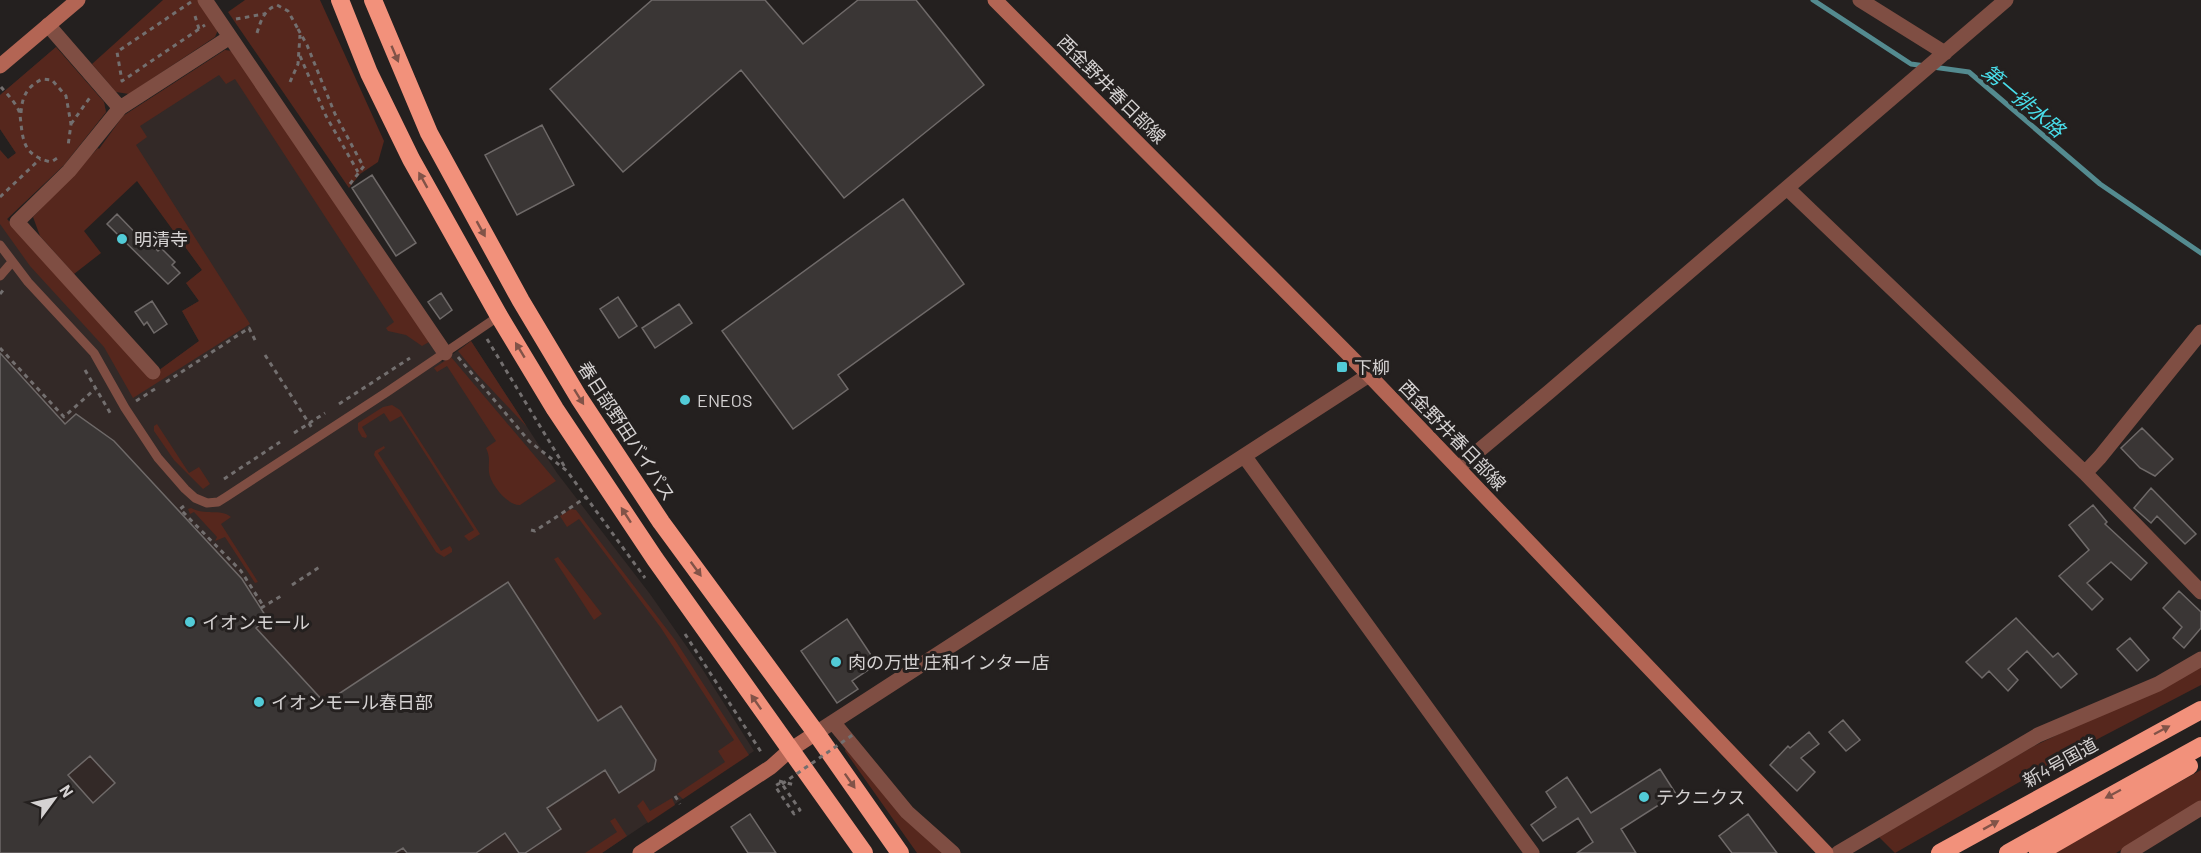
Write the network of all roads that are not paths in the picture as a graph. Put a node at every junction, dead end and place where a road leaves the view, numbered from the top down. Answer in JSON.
{"nodes":[{"id":1,"x":78,"y":0,"type":"edge"},
{"id":2,"x":205,"y":0,"type":"edge"},
{"id":3,"x":340,"y":0,"type":"edge"},
{"id":4,"x":373,"y":0,"type":"edge"},
{"id":5,"x":995,"y":0,"type":"edge"},
{"id":6,"x":1860,"y":0,"type":"edge"},
{"id":7,"x":2006,"y":0,"type":"edge"},
{"id":8,"x":48,"y":25,"type":"junction"},
{"id":9,"x":230,"y":37,"type":"junction"},
{"id":10,"x":1945,"y":53,"type":"junction"},
{"id":11,"x":0,"y":66,"type":"edge"},
{"id":12,"x":120,"y":108,"type":"junction"},
{"id":13,"x":1787,"y":188,"type":"junction"},
{"id":14,"x":0,"y":245,"type":"edge"},
{"id":15,"x":12,"y":262,"type":"junction"},
{"id":16,"x":0,"y":276,"type":"edge"},
{"id":17,"x":499,"y":316,"type":"junction"},
{"id":18,"x":2201,"y":332,"type":"edge"},
{"id":19,"x":448,"y":351,"type":"junction"},
{"id":20,"x":153,"y":372,"type":"dead end"},
{"id":21,"x":1369,"y":375,"type":"junction"},
{"id":22,"x":1245,"y":457,"type":"junction"},
{"id":23,"x":1458,"y":468,"type":"junction"},
{"id":24,"x":2085,"y":473,"type":"junction"},
{"id":25,"x":2201,"y":592,"type":"edge"},
{"id":26,"x":2201,"y":659,"type":"edge"},
{"id":27,"x":2201,"y":710,"type":"edge"},
{"id":28,"x":833,"y":722,"type":"junction"},
{"id":29,"x":816,"y":733,"type":"junction"},
{"id":30,"x":2201,"y":746,"type":"edge"},
{"id":31,"x":790,"y":750,"type":"junction"},
{"id":32,"x":2201,"y":760,"type":"edge"},
{"id":33,"x":2201,"y":808,"type":"edge"},
{"id":34,"x":640,"y":853,"type":"edge"},
{"id":35,"x":864,"y":853,"type":"edge"},
{"id":36,"x":900,"y":853,"type":"edge"},
{"id":37,"x":953,"y":853,"type":"edge"},
{"id":38,"x":1532,"y":853,"type":"edge"},
{"id":39,"x":1826,"y":853,"type":"edge"},
{"id":40,"x":1838,"y":853,"type":"edge"},
{"id":41,"x":1940,"y":853,"type":"edge"},
{"id":42,"x":2008,"y":853,"type":"edge"},
{"id":43,"x":2038,"y":853,"type":"edge"},
{"id":44,"x":2128,"y":853,"type":"edge"}],
"edges":[{"from":1,"to":8,"type":"main road"},
{"from":2,"to":9,"type":"street"},
{"from":17,"to":3,"type":"highway","one_way":true},
{"from":4,"to":29,"type":"highway","name":"春日部野田バイパス","one_way":true},
{"from":5,"to":21,"type":"main road","name":"西金野井春日部線"},
{"from":6,"to":10,"type":"street"},
{"from":7,"to":10,"type":"street"},
{"from":8,"to":11,"type":"main road"},
{"from":8,"to":12,"type":"street"},
{"from":9,"to":12,"type":"street"},
{"from":9,"to":19,"type":"street"},
{"from":10,"to":13,"type":"street"},
{"from":12,"to":20,"type":"street"},
{"from":13,"to":23,"type":"street"},
{"from":13,"to":24,"type":"street"},
{"from":14,"to":15,"type":"lane"},
{"from":15,"to":16,"type":"lane"},
{"from":15,"to":19,"type":"lane"},
{"from":17,"to":19,"type":"lane"},
{"from":31,"to":17,"type":"highway","one_way":true},
{"from":18,"to":24,"type":"street"},
{"from":21,"to":22,"type":"street"},
{"from":21,"to":23,"type":"main road","name":"西金野井春日部線"},
{"from":22,"to":28,"type":"street"},
{"from":22,"to":38,"type":"street"},
{"from":23,"to":39,"type":"main road","name":"西金野井春日部線"},
{"from":24,"to":25,"type":"street"},
{"from":26,"to":40,"type":"street"},
{"from":41,"to":27,"type":"highway","name":"新4号国道","one_way":true},
{"from":28,"to":29,"type":"street"},
{"from":28,"to":37,"type":"street"},
{"from":29,"to":31,"type":"main road"},
{"from":29,"to":36,"type":"highway","name":"春日部野田バイパス","one_way":true},
{"from":30,"to":42,"type":"highway","one_way":true},
{"from":31,"to":34,"type":"main road"},
{"from":31,"to":35,"type":"highway"},
{"from":32,"to":43,"type":"highway"},
{"from":33,"to":44,"type":"street"}]}
